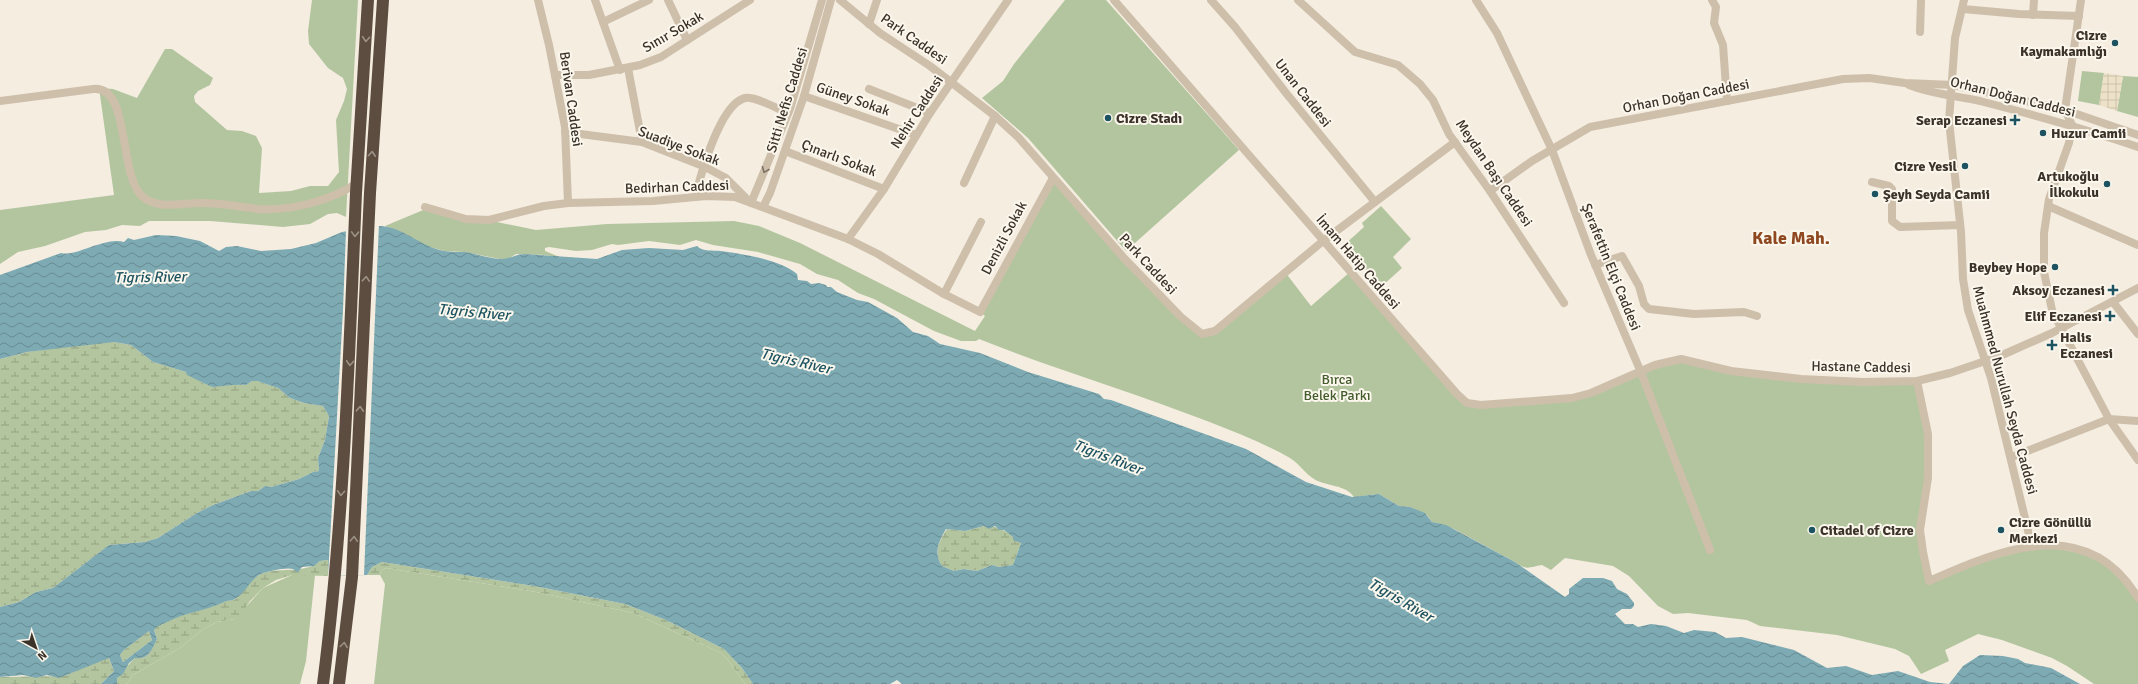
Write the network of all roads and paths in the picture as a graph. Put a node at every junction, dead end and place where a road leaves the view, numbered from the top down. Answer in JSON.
{"nodes":[{"id":1,"x":368,"y":0,"type":"edge"},
{"id":2,"x":383,"y":0,"type":"edge"},
{"id":3,"x":538,"y":0,"type":"edge"},
{"id":4,"x":595,"y":0,"type":"edge"},
{"id":5,"x":649,"y":0,"type":"edge"},
{"id":6,"x":668,"y":0,"type":"edge"},
{"id":7,"x":822,"y":0,"type":"edge"},
{"id":8,"x":831,"y":0,"type":"edge"},
{"id":9,"x":840,"y":0,"type":"edge"},
{"id":10,"x":877,"y":0,"type":"edge"},
{"id":11,"x":1008,"y":0,"type":"edge"},
{"id":12,"x":1114,"y":0,"type":"edge"},
{"id":13,"x":1211,"y":0,"type":"edge"},
{"id":14,"x":1298,"y":0,"type":"edge"},
{"id":15,"x":1476,"y":0,"type":"edge"},
{"id":16,"x":1712,"y":0,"type":"edge"},
{"id":17,"x":1921,"y":0,"type":"edge"},
{"id":18,"x":2034,"y":0,"type":"edge"},
{"id":19,"x":2081,"y":0,"type":"edge"},
{"id":20,"x":745,"y":1,"type":"edge"},
{"id":21,"x":1963,"y":4,"type":"edge"},
{"id":22,"x":2033,"y":15,"type":"junction"},
{"id":23,"x":2079,"y":16,"type":"junction"},
{"id":24,"x":603,"y":22,"type":"junction"},
{"id":25,"x":869,"y":24,"type":"junction"},
{"id":26,"x":1920,"y":32,"type":"dead end"},
{"id":27,"x":687,"y":40,"type":"junction"},
{"id":28,"x":624,"y":69,"type":"junction"},
{"id":29,"x":556,"y":75,"type":"junction"},
{"id":30,"x":951,"y":82,"type":"junction"},
{"id":31,"x":1905,"y":83,"type":"junction"},
{"id":32,"x":1952,"y":85,"type":"junction"},
{"id":33,"x":869,"y":89,"type":"dead end"},
{"id":34,"x":1952,"y":94,"type":"junction"},
{"id":35,"x":804,"y":96,"type":"junction"},
{"id":36,"x":0,"y":101,"type":"edge"},
{"id":37,"x":1727,"y":101,"type":"junction"},
{"id":38,"x":2065,"y":110,"type":"junction"},
{"id":39,"x":788,"y":113,"type":"junction"},
{"id":40,"x":930,"y":114,"type":"junction"},
{"id":41,"x":995,"y":116,"type":"junction"},
{"id":42,"x":2072,"y":125,"type":"junction"},
{"id":43,"x":565,"y":132,"type":"junction"},
{"id":44,"x":916,"y":135,"type":"junction"},
{"id":45,"x":2138,"y":135,"type":"edge"},
{"id":46,"x":642,"y":142,"type":"junction"},
{"id":47,"x":1454,"y":142,"type":"junction"},
{"id":48,"x":2138,"y":147,"type":"edge"},
{"id":49,"x":1552,"y":150,"type":"junction"},
{"id":50,"x":785,"y":151,"type":"junction"},
{"id":51,"x":703,"y":166,"type":"junction"},
{"id":52,"x":1053,"y":178,"type":"junction"},
{"id":53,"x":1872,"y":182,"type":"dead end"},
{"id":54,"x":964,"y":183,"type":"dead end"},
{"id":55,"x":357,"y":188,"type":"junction"},
{"id":56,"x":884,"y":189,"type":"junction"},
{"id":57,"x":1490,"y":191,"type":"junction"},
{"id":58,"x":695,"y":197,"type":"junction"},
{"id":59,"x":1375,"y":202,"type":"junction"},
{"id":60,"x":568,"y":203,"type":"junction"},
{"id":61,"x":750,"y":203,"type":"junction"},
{"id":62,"x":2048,"y":206,"type":"junction"},
{"id":63,"x":425,"y":207,"type":"dead end"},
{"id":64,"x":763,"y":207,"type":"junction"},
{"id":65,"x":981,"y":222,"type":"dead end"},
{"id":66,"x":1960,"y":225,"type":"junction"},
{"id":67,"x":848,"y":239,"type":"junction"},
{"id":68,"x":1323,"y":241,"type":"junction"},
{"id":69,"x":2138,"y":245,"type":"edge"},
{"id":70,"x":1595,"y":265,"type":"junction"},
{"id":71,"x":2138,"y":288,"type":"edge"},
{"id":72,"x":944,"y":294,"type":"junction"},
{"id":73,"x":2113,"y":302,"type":"junction"},
{"id":74,"x":1564,"y":304,"type":"dead end"},
{"id":75,"x":980,"y":312,"type":"joint"},
{"id":76,"x":1757,"y":316,"type":"dead end"},
{"id":77,"x":2061,"y":328,"type":"junction"},
{"id":78,"x":2138,"y":334,"type":"edge"},
{"id":79,"x":1984,"y":361,"type":"junction"},
{"id":80,"x":1640,"y":370,"type":"junction"},
{"id":81,"x":1918,"y":381,"type":"junction"},
{"id":82,"x":2109,"y":419,"type":"junction"},
{"id":83,"x":2138,"y":422,"type":"edge"},
{"id":84,"x":2012,"y":457,"type":"junction"},
{"id":85,"x":2138,"y":460,"type":"edge"},
{"id":86,"x":2032,"y":547,"type":"junction"},
{"id":87,"x":1710,"y":550,"type":"dead end"},
{"id":88,"x":2138,"y":598,"type":"edge"},
{"id":89,"x":323,"y":684,"type":"edge"},
{"id":90,"x":339,"y":684,"type":"edge"}],
"edges":[{"from":1,"to":55,"type":"highway","one_way":true},
{"from":90,"to":2,"type":"highway","one_way":true},
{"from":3,"to":29,"type":"street","name":"Berivan Caddesi"},
{"from":4,"to":24,"type":"street"},
{"from":5,"to":24,"type":"street"},
{"from":6,"to":27,"type":"street"},
{"from":7,"to":39,"type":"street"},
{"from":8,"to":35,"type":"street","name":"Sitti Nefis Caddesi"},
{"from":9,"to":25,"type":"street","name":"Park Caddesi"},
{"from":10,"to":25,"type":"street"},
{"from":11,"to":30,"type":"street","name":"Nehir Caddesi"},
{"from":12,"to":68,"type":"street","name":"İmam Hatip Caddesi"},
{"from":13,"to":59,"type":"street","name":"Unan Caddesi"},
{"from":14,"to":47,"type":"street","name":"Meydan Başı Caddesi"},
{"from":15,"to":49,"type":"street","name":"Şerafettin Elçi Caddesi"},
{"from":16,"to":37,"type":"street"},
{"from":17,"to":26,"type":"street"},
{"from":18,"to":22,"type":"street"},
{"from":19,"to":23,"type":"street"},
{"from":20,"to":27,"type":"street","name":"Sınır Sokak"},
{"from":21,"to":22,"type":"street"},
{"from":21,"to":32,"type":"street","name":"Muahmmed Nurullah Seyda Caddesi"},
{"from":22,"to":23,"type":"street"},
{"from":23,"to":38,"type":"street"},
{"from":24,"to":28,"type":"street"},
{"from":25,"to":30,"type":"street","name":"Park Caddesi"},
{"from":27,"to":28,"type":"street","name":"Sınır Sokak"},
{"from":28,"to":29,"type":"street","name":"Sınır Sokak"},
{"from":28,"to":46,"type":"street"},
{"from":29,"to":43,"type":"street","name":"Berivan Caddesi"},
{"from":30,"to":40,"type":"street","name":"Nehir Caddesi"},
{"from":30,"to":41,"type":"street","name":"Park Caddesi"},
{"from":31,"to":32,"type":"street","name":"Orhan Doğan Caddesi"},
{"from":31,"to":34,"type":"street","name":"Orhan Doğan Caddesi"},
{"from":31,"to":37,"type":"street","name":"Orhan Doğan Caddesi"},
{"from":32,"to":34,"type":"street","name":"Muahmmed Nurullah Seyda Caddesi"},
{"from":32,"to":38,"type":"street","name":"Orhan Doğan Caddesi"},
{"from":33,"to":40,"type":"street"},
{"from":34,"to":42,"type":"street","name":"Orhan Doğan Caddesi"},
{"from":34,"to":66,"type":"street","name":"Muahmmed Nurullah Seyda Caddesi"},
{"from":35,"to":44,"type":"street","name":"Güney Sokak"},
{"from":35,"to":50,"type":"street","name":"Sitti Nefis Caddesi"},
{"from":36,"to":55,"type":"street"},
{"from":37,"to":49,"type":"street","name":"Orhan Doğan Caddesi"},
{"from":38,"to":42,"type":"street"},
{"from":38,"to":45,"type":"street","name":"Orhan Doğan Caddesi"},
{"from":39,"to":51,"type":"street"},
{"from":39,"to":61,"type":"street","one_way":true},
{"from":40,"to":44,"type":"street","name":"Nehir Caddesi"},
{"from":41,"to":52,"type":"street","name":"Park Caddesi"},
{"from":41,"to":54,"type":"street"},
{"from":42,"to":48,"type":"street","name":"Orhan Doğan Caddesi"},
{"from":42,"to":62,"type":"street"},
{"from":43,"to":46,"type":"street","name":"Suadiye Sokak"},
{"from":43,"to":60,"type":"street","name":"Berivan Caddesi"},
{"from":44,"to":56,"type":"street","name":"Nehir Caddesi"},
{"from":46,"to":51,"type":"street","name":"Suadiye Sokak"},
{"from":47,"to":57,"type":"street","name":"Meydan Başı Caddesi"},
{"from":47,"to":59,"type":"street","name":"Park Caddesi"},
{"from":49,"to":57,"type":"street","name":"Orhan Doğan Caddesi"},
{"from":49,"to":70,"type":"street","name":"Şerafettin Elçi Caddesi"},
{"from":50,"to":56,"type":"street","name":"Çınarlı Sokak"},
{"from":50,"to":64,"type":"street","name":"Sitti Nefis Caddesi"},
{"from":51,"to":58,"type":"street"},
{"from":51,"to":61,"type":"street","name":"Suadiye Sokak"},
{"from":52,"to":68,"type":"street","name":"Park Caddesi"},
{"from":52,"to":75,"type":"street","name":"Denizli Sokak"},
{"from":53,"to":66,"type":"street"},
{"from":55,"to":89,"type":"highway","one_way":true},
{"from":56,"to":67,"type":"street","name":"Nehir Caddesi"},
{"from":57,"to":74,"type":"street","name":"Meydan Başı Caddesi"},
{"from":58,"to":60,"type":"street","name":"Bedirhan Caddesi"},
{"from":58,"to":61,"type":"street","name":"Bedirhan Caddesi"},
{"from":59,"to":68,"type":"street","name":"Park Caddesi"},
{"from":60,"to":63,"type":"street","name":"Bedirhan Caddesi"},
{"from":61,"to":64,"type":"street","name":"Bedirhan Caddesi"},
{"from":62,"to":69,"type":"street"},
{"from":62,"to":77,"type":"street"},
{"from":64,"to":67,"type":"street","name":"Bedirhan Caddesi"},
{"from":65,"to":72,"type":"street"},
{"from":66,"to":79,"type":"street","name":"Muahmmed Nurullah Seyda Caddesi"},
{"from":67,"to":72,"type":"street","name":"Bedirhan Caddesi"},
{"from":68,"to":80,"type":"street","name":"İmam Hatip Caddesi"},
{"from":70,"to":76,"type":"street"},
{"from":70,"to":80,"type":"street","name":"Şerafettin Elçi Caddesi"},
{"from":71,"to":73,"type":"street","name":"Hastane Caddesi"},
{"from":72,"to":75,"type":"street","name":"Bedirhan Caddesi"},
{"from":73,"to":77,"type":"street","name":"Hastane Caddesi"},
{"from":73,"to":78,"type":"street"},
{"from":77,"to":79,"type":"street","name":"Hastane Caddesi"},
{"from":77,"to":82,"type":"street"},
{"from":79,"to":81,"type":"street","name":"Hastane Caddesi"},
{"from":79,"to":84,"type":"street","name":"Muahmmed Nurullah Seyda Caddesi"},
{"from":80,"to":81,"type":"street","name":"Hastane Caddesi"},
{"from":80,"to":87,"type":"street","name":"Şerafettin Elçi Caddesi"},
{"from":81,"to":86,"type":"street"},
{"from":82,"to":83,"type":"street"},
{"from":82,"to":84,"type":"street"},
{"from":82,"to":85,"type":"street"},
{"from":84,"to":86,"type":"street","name":"Muahmmed Nurullah Seyda Caddesi"},
{"from":86,"to":88,"type":"street"}]}
